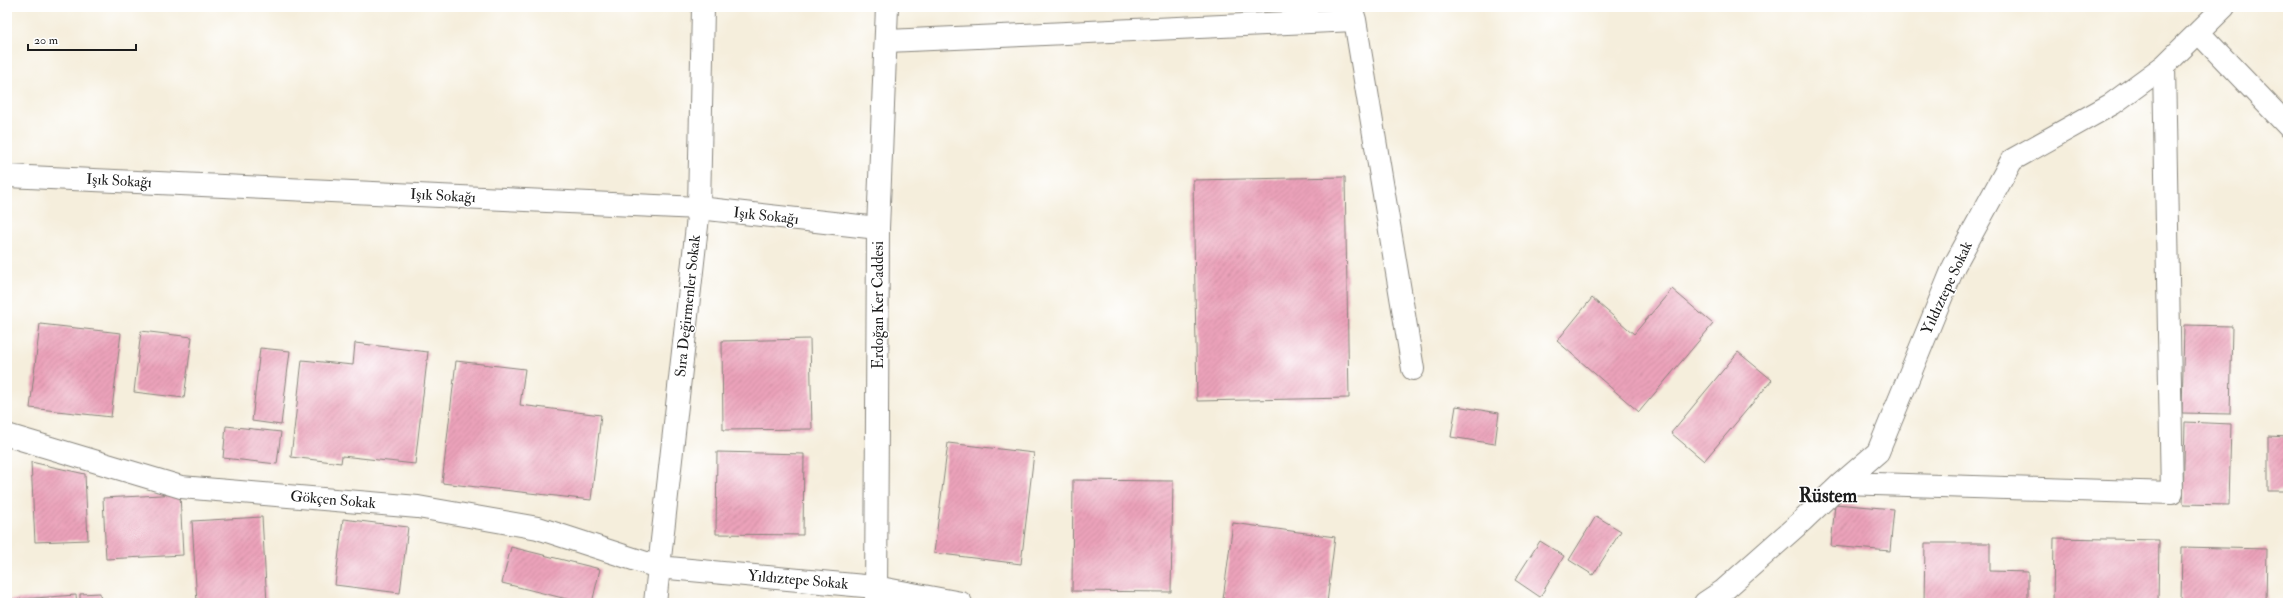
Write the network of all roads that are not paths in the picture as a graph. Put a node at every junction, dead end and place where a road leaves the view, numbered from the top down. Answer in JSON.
{"nodes":[{"id":1,"x":703,"y":7,"type":"edge"},
{"id":2,"x":887,"y":7,"type":"edge"},
{"id":3,"x":2224,"y":7,"type":"edge"},
{"id":4,"x":1353,"y":14,"type":"edge"},
{"id":5,"x":2200,"y":33,"type":"junction"},
{"id":6,"x":887,"y":41,"type":"junction"},
{"id":7,"x":2164,"y":66,"type":"junction"},
{"id":8,"x":2288,"y":126,"type":"edge"},
{"id":9,"x":7,"y":176,"type":"edge"},
{"id":10,"x":698,"y":208,"type":"junction"},
{"id":11,"x":878,"y":228,"type":"junction"},
{"id":12,"x":1413,"y":369,"type":"dead end"},
{"id":13,"x":7,"y":435,"type":"edge"},
{"id":14,"x":1842,"y":483,"type":"junction"},
{"id":15,"x":658,"y":567,"type":"junction"},
{"id":16,"x":876,"y":595,"type":"edge"},
{"id":17,"x":655,"y":603,"type":"edge"},
{"id":18,"x":961,"y":603,"type":"edge"},
{"id":19,"x":1705,"y":603,"type":"edge"}],
"edges":[{"from":1,"to":10,"type":"street","name":"Sıra Değirmenler Sokak"},
{"from":2,"to":6,"type":"street","name":"Erdoğan Ker Caddesi"},
{"from":3,"to":5,"type":"street","name":"Yıldıztepe Sokak"},
{"from":4,"to":6,"type":"street"},
{"from":4,"to":12,"type":"street"},
{"from":5,"to":7,"type":"street","name":"Yıldıztepe Sokak"},
{"from":5,"to":8,"type":"street"},
{"from":6,"to":11,"type":"street","name":"Erdoğan Ker Caddesi"},
{"from":7,"to":14,"type":"street","name":"Yıldıztepe Sokak"},
{"from":7,"to":14,"type":"street"},
{"from":9,"to":10,"type":"street","name":"Işık Sokağı"},
{"from":10,"to":11,"type":"street","name":"Işık Sokağı"},
{"from":10,"to":15,"type":"street","name":"Sıra Değirmenler Sokak"},
{"from":11,"to":16,"type":"street","name":"Erdoğan Ker Caddesi"},
{"from":13,"to":15,"type":"street","name":"Gökçen Sokak"},
{"from":14,"to":19,"type":"street","name":"Yıldıztepe Sokak"},
{"from":15,"to":16,"type":"street","name":"Yıldıztepe Sokak"},
{"from":15,"to":17,"type":"street","name":"Sıra Değirmenler Sokak"},
{"from":16,"to":18,"type":"street","name":"Yıldıztepe Sokak"}]}
